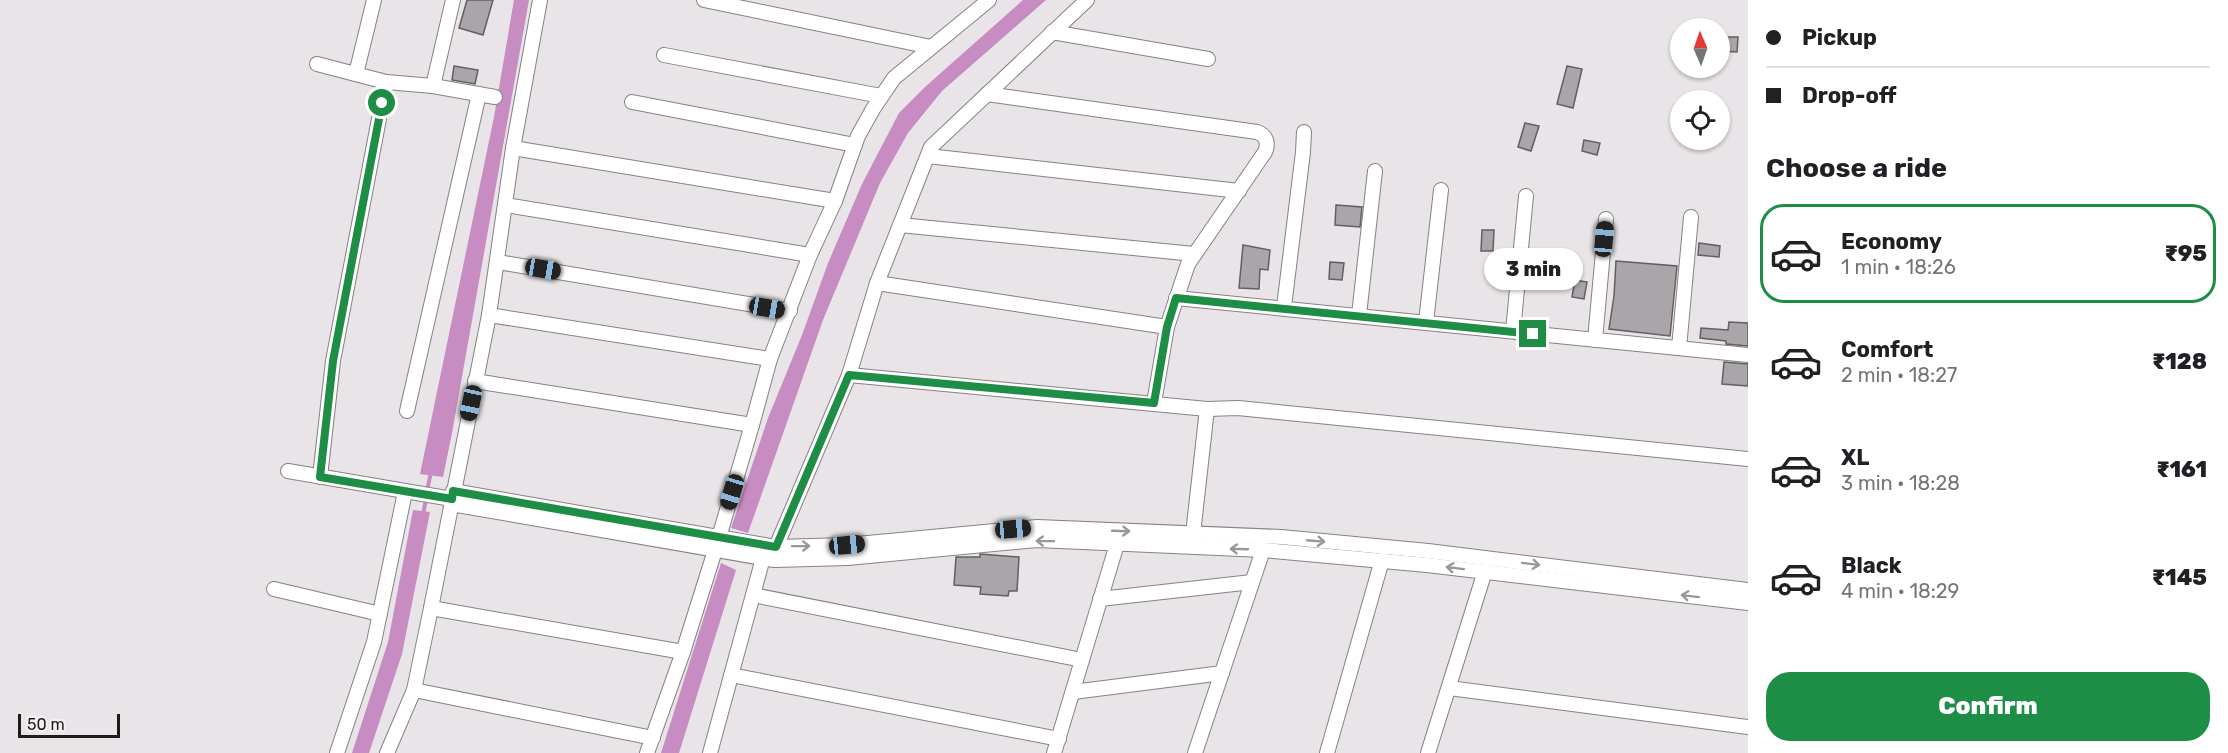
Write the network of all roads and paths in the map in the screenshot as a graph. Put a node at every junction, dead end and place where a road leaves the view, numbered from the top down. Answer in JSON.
{"nodes":[{"id":1,"x":374,"y":0,"type":"edge"},
{"id":2,"x":453,"y":0,"type":"edge"},
{"id":3,"x":540,"y":0,"type":"edge"},
{"id":4,"x":704,"y":0,"type":"edge"},
{"id":5,"x":1087,"y":0,"type":"edge"},
{"id":6,"x":983,"y":1,"type":"edge"},
{"id":7,"x":1052,"y":32,"type":"junction"},
{"id":8,"x":931,"y":47,"type":"junction"},
{"id":9,"x":664,"y":54,"type":"dead end"},
{"id":10,"x":1208,"y":60,"type":"dead end"},
{"id":11,"x":317,"y":64,"type":"dead end"},
{"id":12,"x":356,"y":74,"type":"junction"},
{"id":13,"x":386,"y":82,"type":"junction"},
{"id":14,"x":433,"y":86,"type":"junction"},
{"id":15,"x":479,"y":94,"type":"junction"},
{"id":16,"x":987,"y":94,"type":"junction"},
{"id":17,"x":881,"y":96,"type":"junction"},
{"id":18,"x":495,"y":97,"type":"dead end"},
{"id":19,"x":632,"y":102,"type":"dead end"},
{"id":20,"x":1304,"y":132,"type":"dead end"},
{"id":21,"x":855,"y":145,"type":"junction"},
{"id":22,"x":513,"y":148,"type":"junction"},
{"id":23,"x":928,"y":156,"type":"junction"},
{"id":24,"x":1375,"y":171,"type":"dead end"},
{"id":25,"x":1441,"y":190,"type":"dead end"},
{"id":26,"x":1239,"y":191,"type":"junction"},
{"id":27,"x":1526,"y":196,"type":"dead end"},
{"id":28,"x":835,"y":201,"type":"junction"},
{"id":29,"x":506,"y":205,"type":"junction"},
{"id":30,"x":1691,"y":218,"type":"dead end"},
{"id":31,"x":1606,"y":219,"type":"dead end"},
{"id":32,"x":900,"y":225,"type":"junction"},
{"id":33,"x":1194,"y":254,"type":"junction"},
{"id":34,"x":810,"y":255,"type":"junction"},
{"id":35,"x":498,"y":262,"type":"junction"},
{"id":36,"x":877,"y":283,"type":"junction"},
{"id":37,"x":1176,"y":298,"type":"junction"},
{"id":38,"x":1284,"y":308,"type":"junction"},
{"id":39,"x":790,"y":311,"type":"junction"},
{"id":40,"x":489,"y":315,"type":"junction"},
{"id":41,"x":1359,"y":315,"type":"junction"},
{"id":42,"x":1426,"y":322,"type":"junction"},
{"id":43,"x":1167,"y":327,"type":"junction"},
{"id":44,"x":1513,"y":331,"type":"junction"},
{"id":45,"x":1595,"y":340,"type":"junction"},
{"id":46,"x":1679,"y":348,"type":"junction"},
{"id":47,"x":1748,"y":355,"type":"edge"},
{"id":48,"x":770,"y":359,"type":"junction"},
{"id":49,"x":849,"y":375,"type":"junction"},
{"id":50,"x":475,"y":381,"type":"junction"},
{"id":51,"x":1154,"y":403,"type":"junction"},
{"id":52,"x":1207,"y":409,"type":"junction"},
{"id":53,"x":407,"y":411,"type":"dead end"},
{"id":54,"x":753,"y":425,"type":"junction"},
{"id":55,"x":1748,"y":459,"type":"edge"},
{"id":56,"x":288,"y":471,"type":"dead end"},
{"id":57,"x":320,"y":477,"type":"junction"},
{"id":58,"x":410,"y":493,"type":"junction"},
{"id":59,"x":452,"y":498,"type":"junction"},
{"id":60,"x":1193,"y":534,"type":"junction"},
{"id":61,"x":717,"y":543,"type":"junction"},
{"id":62,"x":1117,"y":544,"type":"junction"},
{"id":63,"x":776,"y":547,"type":"junction"},
{"id":64,"x":1263,"y":550,"type":"junction"},
{"id":65,"x":763,"y":558,"type":"junction"},
{"id":66,"x":1382,"y":560,"type":"junction"},
{"id":67,"x":1485,"y":571,"type":"junction"},
{"id":68,"x":1252,"y":582,"type":"junction"},
{"id":69,"x":274,"y":589,"type":"dead end"},
{"id":70,"x":1748,"y":590,"type":"edge"},
{"id":71,"x":753,"y":595,"type":"junction"},
{"id":72,"x":1100,"y":599,"type":"junction"},
{"id":73,"x":1748,"y":603,"type":"edge"},
{"id":74,"x":431,"y":608,"type":"junction"},
{"id":75,"x":380,"y":614,"type":"junction"},
{"id":76,"x":683,"y":652,"type":"junction"},
{"id":77,"x":1082,"y":660,"type":"junction"},
{"id":78,"x":1222,"y":673,"type":"junction"},
{"id":79,"x":731,"y":675,"type":"junction"},
{"id":80,"x":1449,"y":688,"type":"junction"},
{"id":81,"x":414,"y":690,"type":"junction"},
{"id":82,"x":1073,"y":692,"type":"junction"},
{"id":83,"x":1748,"y":727,"type":"edge"},
{"id":84,"x":653,"y":738,"type":"junction"},
{"id":85,"x":1059,"y":739,"type":"junction"},
{"id":86,"x":337,"y":753,"type":"edge"},
{"id":87,"x":387,"y":753,"type":"edge"},
{"id":88,"x":647,"y":753,"type":"edge"},
{"id":89,"x":710,"y":753,"type":"edge"},
{"id":90,"x":1054,"y":753,"type":"edge"},
{"id":91,"x":1195,"y":753,"type":"edge"},
{"id":92,"x":1327,"y":753,"type":"edge"},
{"id":93,"x":1428,"y":753,"type":"edge"}],
"edges":[{"from":1,"to":12,"type":"street"},
{"from":2,"to":14,"type":"street"},
{"from":3,"to":22,"type":"street"},
{"from":4,"to":8,"type":"street"},
{"from":5,"to":7,"type":"street"},
{"from":6,"to":8,"type":"street"},
{"from":7,"to":10,"type":"street"},
{"from":7,"to":16,"type":"street"},
{"from":8,"to":17,"type":"street"},
{"from":9,"to":17,"type":"street"},
{"from":11,"to":12,"type":"street"},
{"from":12,"to":13,"type":"street"},
{"from":13,"to":14,"type":"street"},
{"from":13,"to":57,"type":"street"},
{"from":14,"to":15,"type":"street"},
{"from":15,"to":18,"type":"street"},
{"from":15,"to":53,"type":"street"},
{"from":16,"to":23,"type":"street"},
{"from":16,"to":26,"type":"street"},
{"from":17,"to":21,"type":"street"},
{"from":19,"to":21,"type":"street"},
{"from":20,"to":38,"type":"street"},
{"from":21,"to":28,"type":"street"},
{"from":22,"to":28,"type":"street"},
{"from":22,"to":29,"type":"street"},
{"from":23,"to":26,"type":"street"},
{"from":23,"to":32,"type":"street"},
{"from":24,"to":41,"type":"street"},
{"from":25,"to":42,"type":"street"},
{"from":26,"to":33,"type":"street"},
{"from":27,"to":44,"type":"street"},
{"from":28,"to":34,"type":"street"},
{"from":29,"to":34,"type":"street"},
{"from":29,"to":35,"type":"street"},
{"from":30,"to":46,"type":"street"},
{"from":31,"to":45,"type":"street"},
{"from":32,"to":33,"type":"street"},
{"from":32,"to":36,"type":"street"},
{"from":33,"to":37,"type":"street"},
{"from":34,"to":39,"type":"street"},
{"from":35,"to":39,"type":"street"},
{"from":35,"to":40,"type":"street"},
{"from":36,"to":43,"type":"street"},
{"from":36,"to":49,"type":"street"},
{"from":37,"to":38,"type":"street"},
{"from":37,"to":43,"type":"street"},
{"from":38,"to":41,"type":"street"},
{"from":39,"to":48,"type":"street"},
{"from":40,"to":48,"type":"street"},
{"from":40,"to":50,"type":"street"},
{"from":41,"to":42,"type":"street"},
{"from":42,"to":44,"type":"street"},
{"from":43,"to":51,"type":"street"},
{"from":44,"to":45,"type":"street"},
{"from":45,"to":46,"type":"street"},
{"from":46,"to":47,"type":"street"},
{"from":48,"to":54,"type":"street"},
{"from":49,"to":51,"type":"street"},
{"from":49,"to":63,"type":"street"},
{"from":50,"to":54,"type":"street"},
{"from":50,"to":59,"type":"street"},
{"from":51,"to":52,"type":"street"},
{"from":52,"to":55,"type":"street"},
{"from":52,"to":60,"type":"street"},
{"from":54,"to":61,"type":"street"},
{"from":56,"to":57,"type":"street"},
{"from":57,"to":58,"type":"street"},
{"from":58,"to":59,"type":"street"},
{"from":58,"to":75,"type":"street"},
{"from":59,"to":61,"type":"street"},
{"from":59,"to":74,"type":"street"},
{"from":63,"to":60,"type":"street","one_way":true},
{"from":60,"to":70,"type":"street","one_way":true},
{"from":61,"to":63,"type":"street"},
{"from":61,"to":65,"type":"street"},
{"from":61,"to":76,"type":"street"},
{"from":64,"to":62,"type":"street","one_way":true},
{"from":62,"to":65,"type":"street","one_way":true},
{"from":62,"to":72,"type":"street"},
{"from":64,"to":66,"type":"street"},
{"from":64,"to":68,"type":"street"},
{"from":65,"to":71,"type":"street"},
{"from":67,"to":66,"type":"street","one_way":true},
{"from":66,"to":92,"type":"street"},
{"from":73,"to":67,"type":"street","one_way":true},
{"from":67,"to":80,"type":"street"},
{"from":68,"to":72,"type":"street"},
{"from":68,"to":78,"type":"street"},
{"from":69,"to":75,"type":"street"},
{"from":71,"to":77,"type":"street"},
{"from":71,"to":79,"type":"street"},
{"from":72,"to":77,"type":"street"},
{"from":74,"to":76,"type":"street"},
{"from":74,"to":81,"type":"street"},
{"from":75,"to":86,"type":"street"},
{"from":76,"to":84,"type":"street"},
{"from":77,"to":82,"type":"street"},
{"from":78,"to":82,"type":"street"},
{"from":78,"to":91,"type":"street"},
{"from":79,"to":85,"type":"street"},
{"from":79,"to":89,"type":"street"},
{"from":80,"to":83,"type":"street"},
{"from":80,"to":93,"type":"street"},
{"from":81,"to":84,"type":"street"},
{"from":81,"to":87,"type":"street"},
{"from":82,"to":85,"type":"street"},
{"from":84,"to":88,"type":"street"},
{"from":85,"to":90,"type":"street"}]}
